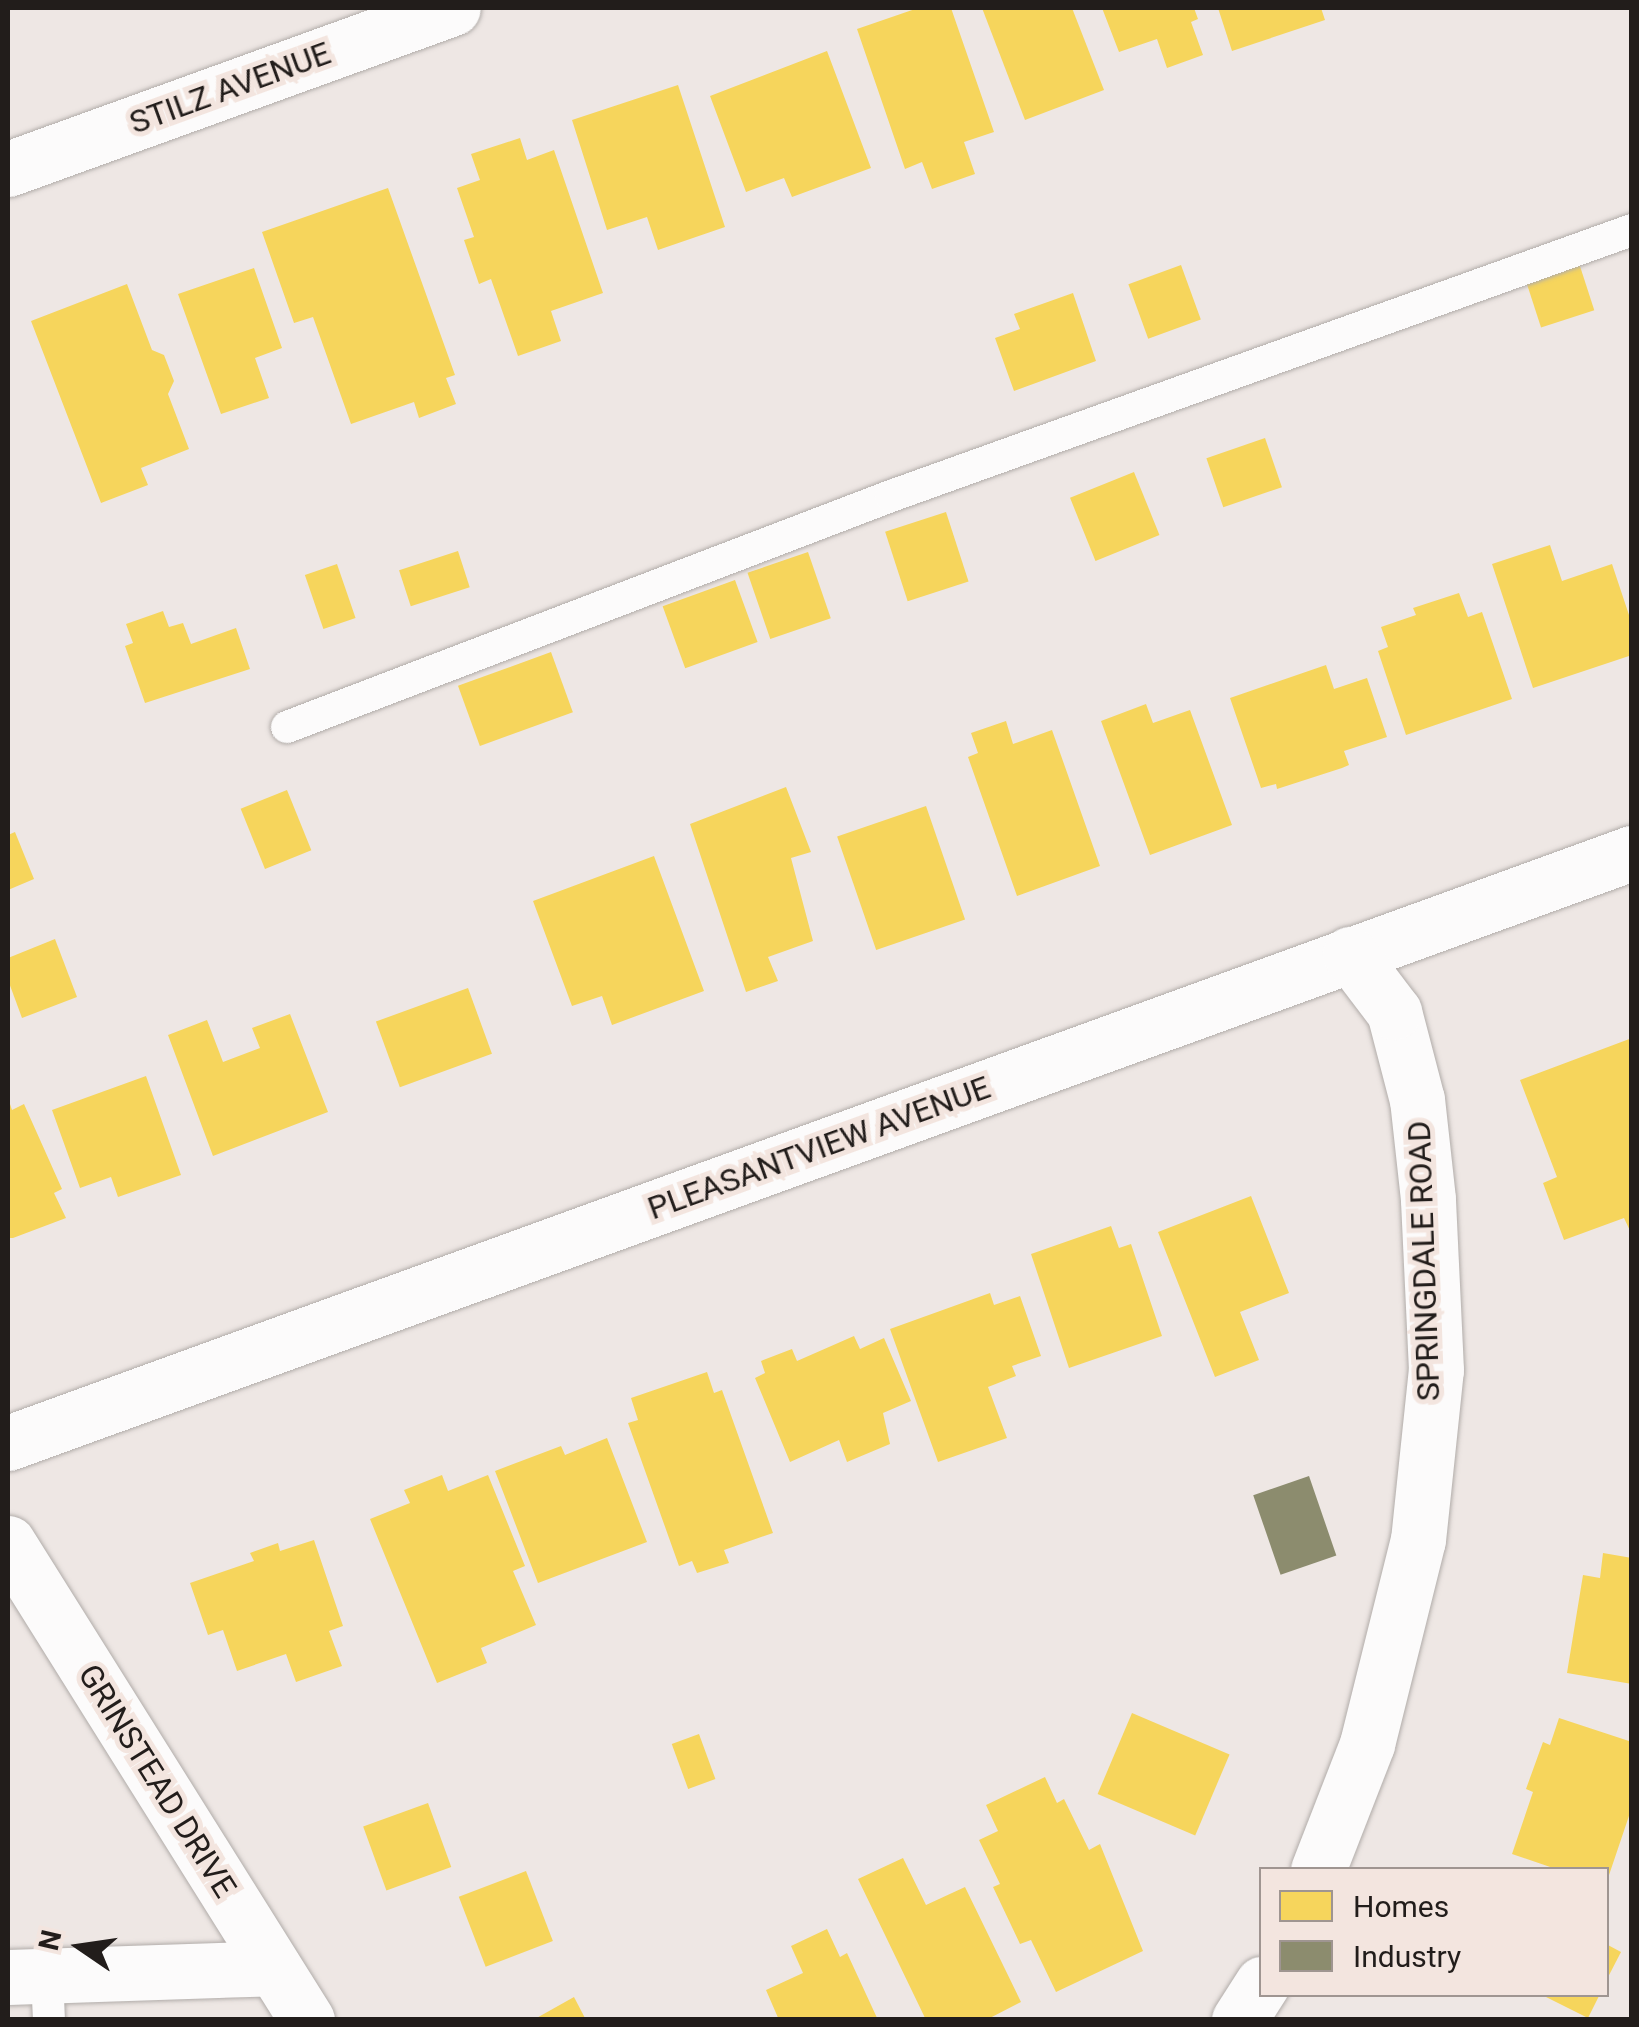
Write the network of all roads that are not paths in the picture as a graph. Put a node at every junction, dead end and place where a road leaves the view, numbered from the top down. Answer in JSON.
{"nodes":[{"id":1,"x":453,"y":8,"type":"edge"},
{"id":2,"x":8,"y":169,"type":"edge"},
{"id":3,"x":1632,"y":230,"type":"edge"},
{"id":4,"x":287,"y":727,"type":"dead end"},
{"id":5,"x":1632,"y":853,"type":"edge"},
{"id":6,"x":1350,"y":954,"type":"junction"},
{"id":7,"x":8,"y":1443,"type":"edge"},
{"id":8,"x":8,"y":1543,"type":"edge"},
{"id":9,"x":1319,"y":1867,"type":"edge"},
{"id":10,"x":274,"y":1968,"type":"junction"},
{"id":11,"x":1259,"y":1989,"type":"edge"},
{"id":12,"x":35,"y":1990,"type":"edge"},
{"id":13,"x":307,"y":2020,"type":"edge"},
{"id":14,"x":1239,"y":2020,"type":"edge"}],
"edges":[{"from":1,"to":2,"type":"street","name":"STILZ AVENUE"},
{"from":3,"to":4,"type":"lane"},
{"from":5,"to":6,"type":"street","name":"PLEASANTVIEW AVENUE"},
{"from":6,"to":7,"type":"street","name":"PLEASANTVIEW AVENUE"},
{"from":6,"to":9,"type":"street","name":"SPRINGDALE ROAD"},
{"from":8,"to":10,"type":"street","name":"GRINSTEAD DRIVE"},
{"from":10,"to":12,"type":"street"},
{"from":10,"to":13,"type":"street","name":"GRINSTEAD DRIVE"},
{"from":11,"to":14,"type":"street"}]}
